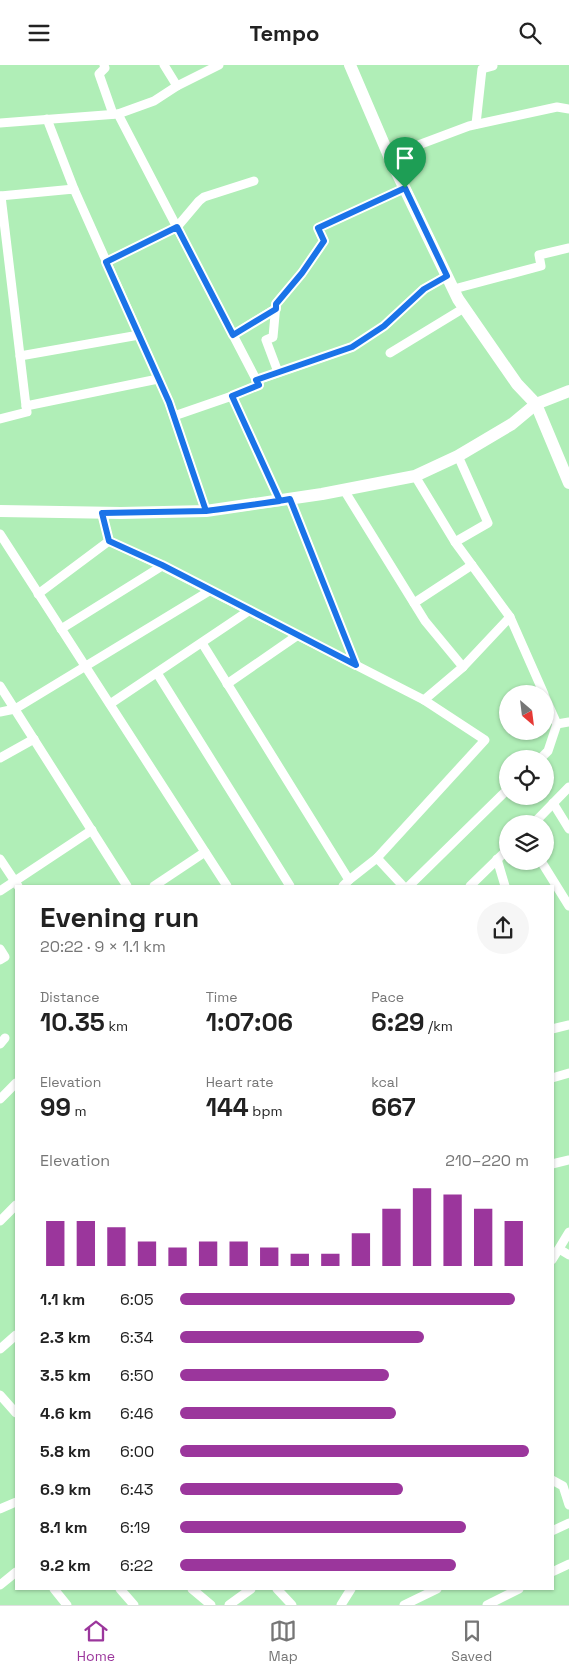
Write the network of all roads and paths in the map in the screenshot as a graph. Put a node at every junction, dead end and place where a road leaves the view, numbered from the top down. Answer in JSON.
{"nodes":[{"id":1,"x":104,"y":65,"type":"edge"},
{"id":2,"x":164,"y":65,"type":"edge"},
{"id":3,"x":219,"y":65,"type":"edge"},
{"id":4,"x":350,"y":65,"type":"edge"},
{"id":5,"x":492,"y":65,"type":"edge"},
{"id":6,"x":177,"y":86,"type":"junction"},
{"id":7,"x":569,"y":109,"type":"edge"},
{"id":8,"x":115,"y":114,"type":"junction"},
{"id":9,"x":47,"y":119,"type":"junction"},
{"id":10,"x":0,"y":123,"type":"edge"},
{"id":11,"x":476,"y":124,"type":"junction"},
{"id":12,"x":389,"y":156,"type":"junction"},
{"id":13,"x":254,"y":181,"type":"dead end"},
{"id":14,"x":405,"y":188,"type":"junction"},
{"id":15,"x":74,"y":189,"type":"junction"},
{"id":16,"x":0,"y":196,"type":"edge"},
{"id":17,"x":177,"y":227,"type":"junction"},
{"id":18,"x":569,"y":248,"type":"edge"},
{"id":19,"x":106,"y":262,"type":"junction"},
{"id":20,"x":447,"y":276,"type":"junction"},
{"id":21,"x":454,"y":289,"type":"junction"},
{"id":22,"x":464,"y":308,"type":"junction"},
{"id":23,"x":276,"y":309,"type":"junction"},
{"id":24,"x":139,"y":335,"type":"junction"},
{"id":25,"x":233,"y":335,"type":"junction"},
{"id":26,"x":390,"y":353,"type":"dead end"},
{"id":27,"x":20,"y":356,"type":"junction"},
{"id":28,"x":278,"y":372,"type":"junction"},
{"id":29,"x":158,"y":379,"type":"junction"},
{"id":30,"x":256,"y":380,"type":"junction"},
{"id":31,"x":569,"y":391,"type":"edge"},
{"id":32,"x":232,"y":396,"type":"junction"},
{"id":33,"x":536,"y":404,"type":"junction"},
{"id":34,"x":26,"y":406,"type":"junction"},
{"id":35,"x":174,"y":416,"type":"junction"},
{"id":36,"x":0,"y":419,"type":"edge"},
{"id":37,"x":458,"y":456,"type":"junction"},
{"id":38,"x":415,"y":476,"type":"junction"},
{"id":39,"x":569,"y":483,"type":"edge"},
{"id":40,"x":344,"y":490,"type":"junction"},
{"id":41,"x":285,"y":500,"type":"junction"},
{"id":42,"x":0,"y":511,"type":"edge"},
{"id":43,"x":206,"y":511,"type":"junction"},
{"id":44,"x":102,"y":513,"type":"junction"},
{"id":45,"x":0,"y":534,"type":"edge"},
{"id":46,"x":109,"y":541,"type":"junction"},
{"id":47,"x":455,"y":542,"type":"junction"},
{"id":48,"x":162,"y":565,"type":"junction"},
{"id":49,"x":472,"y":565,"type":"junction"},
{"id":50,"x":211,"y":590,"type":"junction"},
{"id":51,"x":38,"y":594,"type":"junction"},
{"id":52,"x":414,"y":603,"type":"junction"},
{"id":53,"x":250,"y":611,"type":"junction"},
{"id":54,"x":510,"y":617,"type":"junction"},
{"id":55,"x":62,"y":629,"type":"junction"},
{"id":56,"x":298,"y":635,"type":"junction"},
{"id":57,"x":202,"y":643,"type":"junction"},
{"id":58,"x":356,"y":665,"type":"junction"},
{"id":59,"x":86,"y":667,"type":"junction"},
{"id":60,"x":463,"y":667,"type":"junction"},
{"id":61,"x":157,"y":673,"type":"junction"},
{"id":62,"x":227,"y":684,"type":"junction"},
{"id":63,"x":540,"y":685,"type":"edge"},
{"id":64,"x":0,"y":686,"type":"edge"},
{"id":65,"x":424,"y":700,"type":"junction"},
{"id":66,"x":110,"y":704,"type":"junction"},
{"id":67,"x":15,"y":709,"type":"junction"},
{"id":68,"x":0,"y":712,"type":"edge"},
{"id":69,"x":554,"y":717,"type":"edge"},
{"id":70,"x":569,"y":722,"type":"edge"},
{"id":71,"x":557,"y":724,"type":"junction"},
{"id":72,"x":34,"y":739,"type":"junction"},
{"id":73,"x":548,"y":750,"type":"edge"},
{"id":74,"x":0,"y":757,"type":"edge"},
{"id":75,"x":569,"y":787,"type":"edge"},
{"id":76,"x":499,"y":798,"type":"edge"},
{"id":77,"x":554,"y":802,"type":"edge"},
{"id":78,"x":551,"y":805,"type":"edge"},
{"id":79,"x":554,"y":805,"type":"edge"},
{"id":80,"x":542,"y":815,"type":"edge"},
{"id":81,"x":569,"y":829,"type":"edge"},
{"id":82,"x":92,"y":830,"type":"junction"},
{"id":83,"x":205,"y":852,"type":"junction"},
{"id":84,"x":377,"y":858,"type":"junction"},
{"id":85,"x":0,"y":859,"type":"edge"},
{"id":86,"x":497,"y":859,"type":"joint"},
{"id":87,"x":547,"y":870,"type":"edge"},
{"id":88,"x":346,"y":883,"type":"edge"},
{"id":89,"x":16,"y":884,"type":"edge"},
{"id":90,"x":126,"y":885,"type":"edge"},
{"id":91,"x":156,"y":885,"type":"edge"},
{"id":92,"x":226,"y":885,"type":"edge"},
{"id":93,"x":289,"y":885,"type":"edge"},
{"id":94,"x":402,"y":885,"type":"edge"},
{"id":95,"x":410,"y":885,"type":"edge"},
{"id":96,"x":471,"y":885,"type":"edge"},
{"id":97,"x":505,"y":885,"type":"edge"},
{"id":98,"x":0,"y":891,"type":"edge"},
{"id":99,"x":569,"y":906,"type":"edge"},
{"id":100,"x":0,"y":949,"type":"edge"},
{"id":101,"x":0,"y":960,"type":"edge"},
{"id":102,"x":569,"y":1025,"type":"edge"},
{"id":103,"x":554,"y":1029,"type":"edge"},
{"id":104,"x":569,"y":1073,"type":"edge"},
{"id":105,"x":554,"y":1077,"type":"edge"},
{"id":106,"x":15,"y":1084,"type":"edge"},
{"id":107,"x":0,"y":1099,"type":"edge"},
{"id":108,"x":569,"y":1160,"type":"edge"},
{"id":109,"x":554,"y":1164,"type":"edge"},
{"id":110,"x":15,"y":1206,"type":"edge"},
{"id":111,"x":0,"y":1221,"type":"edge"},
{"id":112,"x":569,"y":1232,"type":"edge"},
{"id":113,"x":559,"y":1249,"type":"junction"},
{"id":114,"x":569,"y":1255,"type":"edge"},
{"id":115,"x":554,"y":1257,"type":"edge"},
{"id":116,"x":15,"y":1336,"type":"edge"},
{"id":117,"x":0,"y":1349,"type":"edge"},
{"id":118,"x":0,"y":1395,"type":"edge"},
{"id":119,"x":15,"y":1412,"type":"edge"},
{"id":120,"x":554,"y":1481,"type":"edge"},
{"id":121,"x":566,"y":1487,"type":"edge"},
{"id":122,"x":15,"y":1502,"type":"edge"},
{"id":123,"x":569,"y":1505,"type":"edge"},
{"id":124,"x":0,"y":1509,"type":"edge"},
{"id":125,"x":569,"y":1523,"type":"edge"},
{"id":126,"x":554,"y":1530,"type":"edge"},
{"id":127,"x":569,"y":1564,"type":"edge"},
{"id":128,"x":554,"y":1571,"type":"edge"},
{"id":129,"x":15,"y":1573,"type":"edge"},
{"id":130,"x":0,"y":1585,"type":"edge"},
{"id":131,"x":58,"y":1590,"type":"edge"},
{"id":132,"x":121,"y":1590,"type":"edge"},
{"id":133,"x":193,"y":1590,"type":"edge"},
{"id":134,"x":250,"y":1590,"type":"edge"},
{"id":135,"x":278,"y":1590,"type":"edge"},
{"id":136,"x":350,"y":1590,"type":"edge"},
{"id":137,"x":435,"y":1590,"type":"edge"},
{"id":138,"x":517,"y":1590,"type":"edge"},
{"id":139,"x":67,"y":1605,"type":"edge"},
{"id":140,"x":134,"y":1605,"type":"edge"},
{"id":141,"x":211,"y":1605,"type":"edge"},
{"id":142,"x":228,"y":1605,"type":"edge"},
{"id":143,"x":292,"y":1605,"type":"edge"},
{"id":144,"x":341,"y":1605,"type":"edge"},
{"id":145,"x":404,"y":1605,"type":"edge"},
{"id":146,"x":487,"y":1605,"type":"edge"}],
"edges":[{"from":1,"to":8,"type":"street"},
{"from":2,"to":6,"type":"street"},
{"from":3,"to":6,"type":"street"},
{"from":4,"to":12,"type":"street"},
{"from":5,"to":11,"type":"street"},
{"from":6,"to":8,"type":"street"},
{"from":7,"to":11,"type":"street"},
{"from":8,"to":9,"type":"street"},
{"from":8,"to":17,"type":"street"},
{"from":9,"to":10,"type":"street"},
{"from":9,"to":15,"type":"street"},
{"from":11,"to":12,"type":"street"},
{"from":12,"to":14,"type":"street"},
{"from":13,"to":17,"type":"street"},
{"from":14,"to":20,"type":"street"},
{"from":14,"to":23,"type":"street"},
{"from":15,"to":16,"type":"street"},
{"from":15,"to":19,"type":"street"},
{"from":16,"to":27,"type":"street"},
{"from":17,"to":19,"type":"street"},
{"from":17,"to":25,"type":"street"},
{"from":18,"to":21,"type":"street"},
{"from":19,"to":24,"type":"street"},
{"from":20,"to":21,"type":"street"},
{"from":20,"to":28,"type":"street"},
{"from":21,"to":22,"type":"street"},
{"from":22,"to":26,"type":"street"},
{"from":22,"to":33,"type":"street"},
{"from":23,"to":25,"type":"street"},
{"from":23,"to":28,"type":"street"},
{"from":24,"to":27,"type":"street"},
{"from":24,"to":29,"type":"street"},
{"from":25,"to":30,"type":"street"},
{"from":27,"to":34,"type":"street"},
{"from":28,"to":30,"type":"street"},
{"from":29,"to":34,"type":"street"},
{"from":29,"to":35,"type":"street"},
{"from":30,"to":32,"type":"street"},
{"from":31,"to":33,"type":"street"},
{"from":32,"to":35,"type":"street"},
{"from":32,"to":41,"type":"street"},
{"from":33,"to":37,"type":"street"},
{"from":33,"to":39,"type":"street"},
{"from":34,"to":36,"type":"street"},
{"from":35,"to":43,"type":"street"},
{"from":37,"to":38,"type":"street"},
{"from":37,"to":47,"type":"street"},
{"from":38,"to":40,"type":"street"},
{"from":38,"to":47,"type":"street"},
{"from":40,"to":41,"type":"street"},
{"from":40,"to":52,"type":"street"},
{"from":41,"to":43,"type":"street"},
{"from":41,"to":58,"type":"street"},
{"from":42,"to":44,"type":"street"},
{"from":43,"to":44,"type":"street"},
{"from":44,"to":46,"type":"street"},
{"from":45,"to":51,"type":"street"},
{"from":46,"to":48,"type":"street"},
{"from":46,"to":51,"type":"street"},
{"from":47,"to":49,"type":"street"},
{"from":48,"to":50,"type":"street"},
{"from":48,"to":55,"type":"street"},
{"from":49,"to":52,"type":"street"},
{"from":49,"to":54,"type":"street"},
{"from":50,"to":53,"type":"street"},
{"from":50,"to":59,"type":"street"},
{"from":51,"to":55,"type":"street"},
{"from":52,"to":60,"type":"street"},
{"from":53,"to":56,"type":"street"},
{"from":53,"to":57,"type":"street"},
{"from":54,"to":60,"type":"street"},
{"from":54,"to":63,"type":"street"},
{"from":55,"to":59,"type":"street"},
{"from":56,"to":58,"type":"street"},
{"from":56,"to":62,"type":"street"},
{"from":57,"to":61,"type":"street"},
{"from":57,"to":62,"type":"street"},
{"from":58,"to":65,"type":"street"},
{"from":59,"to":66,"type":"street"},
{"from":59,"to":67,"type":"street"},
{"from":60,"to":65,"type":"street"},
{"from":61,"to":66,"type":"street"},
{"from":61,"to":93,"type":"street"},
{"from":62,"to":88,"type":"street"},
{"from":64,"to":67,"type":"street"},
{"from":65,"to":84,"type":"street"},
{"from":66,"to":83,"type":"street"},
{"from":67,"to":68,"type":"street"},
{"from":67,"to":72,"type":"street"},
{"from":69,"to":71,"type":"street"},
{"from":70,"to":71,"type":"street"},
{"from":71,"to":73,"type":"street"},
{"from":72,"to":74,"type":"street"},
{"from":72,"to":82,"type":"street"},
{"from":75,"to":77,"type":"street"},
{"from":76,"to":95,"type":"street"},
{"from":78,"to":80,"type":"street"},
{"from":79,"to":81,"type":"street"},
{"from":82,"to":89,"type":"street"},
{"from":82,"to":90,"type":"street"},
{"from":83,"to":91,"type":"street"},
{"from":83,"to":92,"type":"street"},
{"from":84,"to":88,"type":"street"},
{"from":84,"to":94,"type":"street"},
{"from":85,"to":89,"type":"street"},
{"from":86,"to":96,"type":"street"},
{"from":86,"to":97,"type":"street"},
{"from":87,"to":99,"type":"street"},
{"from":89,"to":98,"type":"street"},
{"from":100,"to":101,"type":"street"},
{"from":102,"to":103,"type":"street"},
{"from":104,"to":105,"type":"street"},
{"from":106,"to":107,"type":"street"},
{"from":108,"to":109,"type":"street"},
{"from":110,"to":111,"type":"street"},
{"from":112,"to":113,"type":"street"},
{"from":113,"to":114,"type":"street"},
{"from":113,"to":115,"type":"street"},
{"from":116,"to":117,"type":"street"},
{"from":118,"to":119,"type":"street"},
{"from":120,"to":121,"type":"street"},
{"from":121,"to":123,"type":"street"},
{"from":122,"to":124,"type":"street"},
{"from":125,"to":126,"type":"street"},
{"from":127,"to":128,"type":"street"},
{"from":129,"to":130,"type":"street"},
{"from":131,"to":139,"type":"street"},
{"from":132,"to":140,"type":"street"},
{"from":133,"to":141,"type":"street"},
{"from":134,"to":142,"type":"street"},
{"from":135,"to":143,"type":"street"},
{"from":136,"to":144,"type":"street"},
{"from":137,"to":145,"type":"street"},
{"from":138,"to":146,"type":"street"}]}
